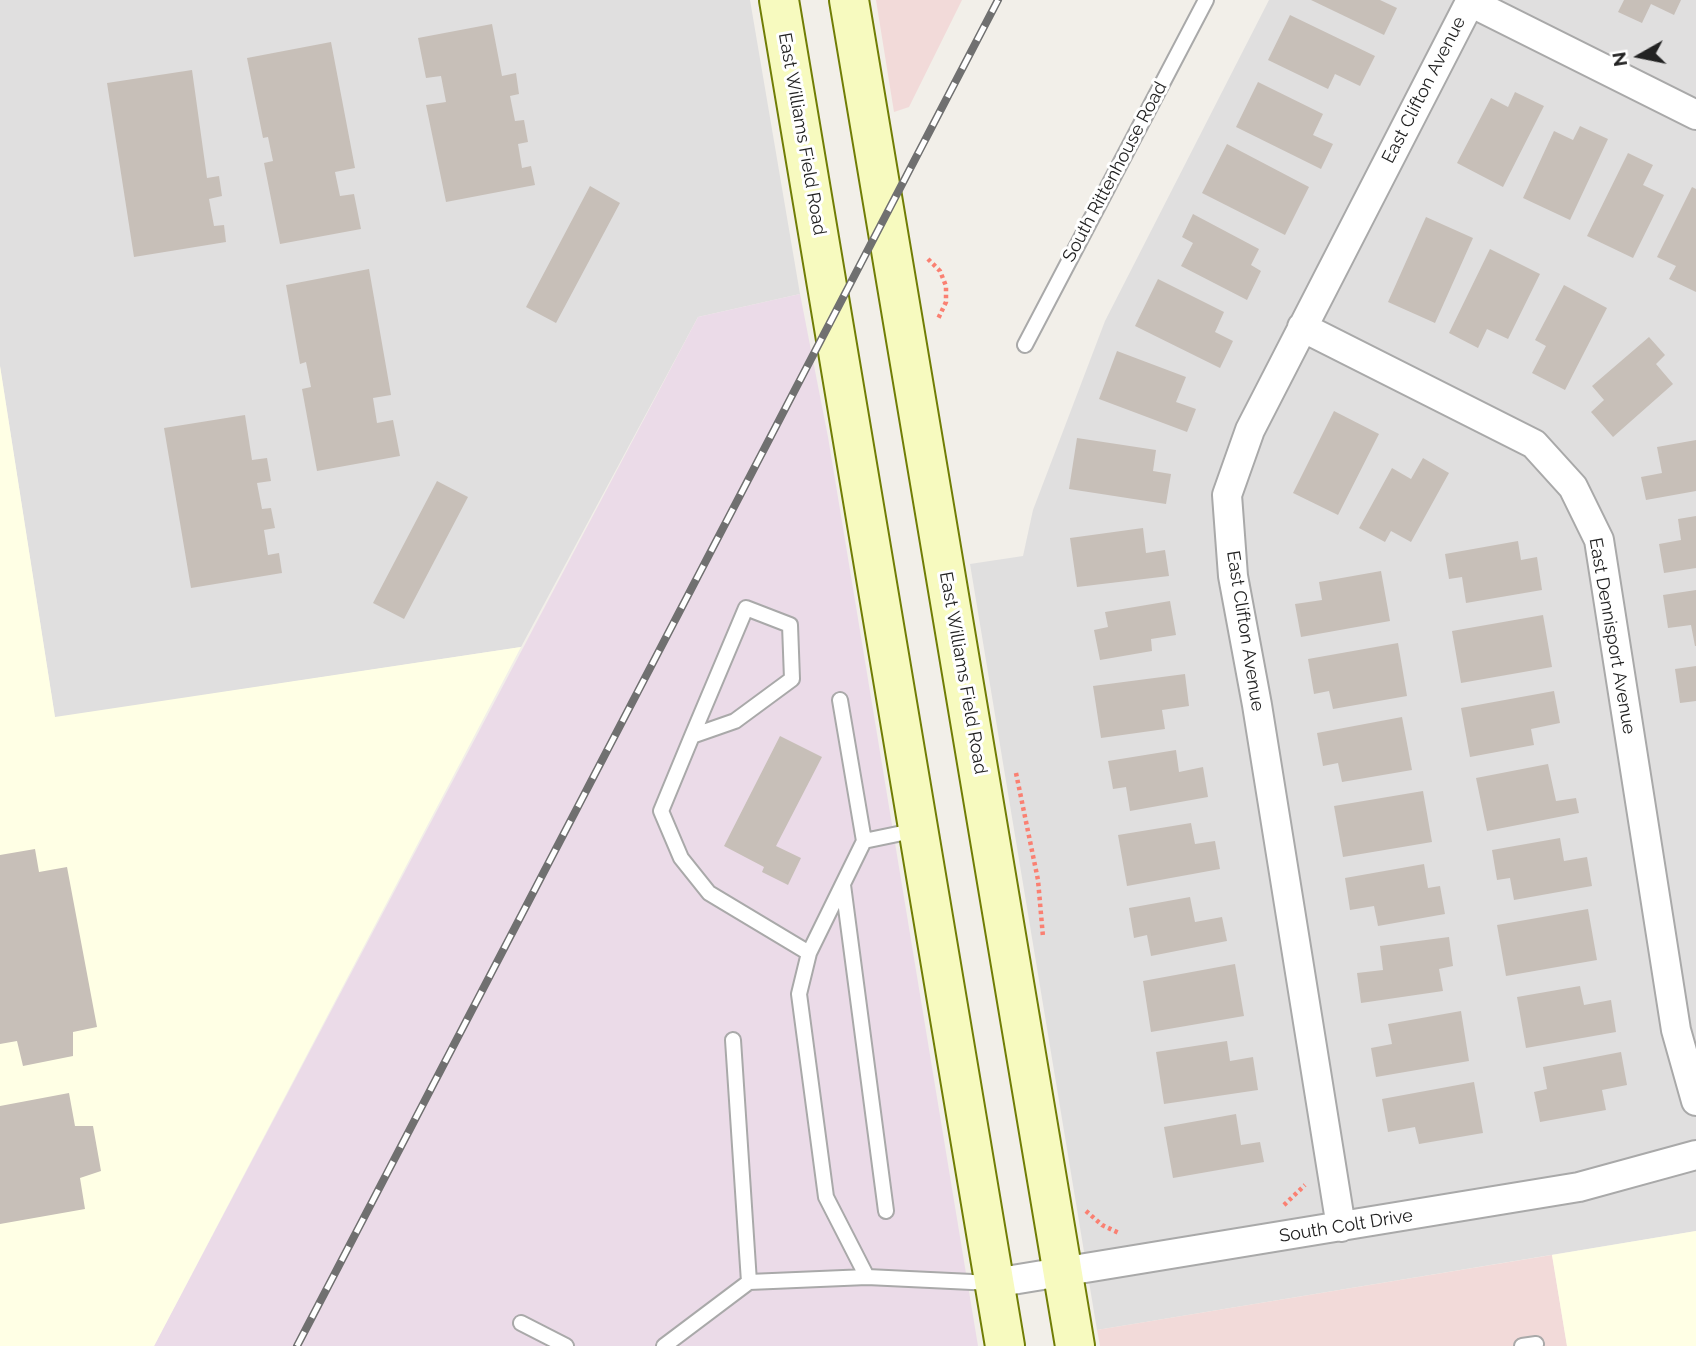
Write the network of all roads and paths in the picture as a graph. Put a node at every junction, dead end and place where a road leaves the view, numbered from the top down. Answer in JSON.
{"nodes":[{"id":1,"x":779,"y":0,"type":"edge"},
{"id":2,"x":849,"y":0,"type":"edge"},
{"id":3,"x":1206,"y":0,"type":"edge"},
{"id":4,"x":1696,"y":115,"type":"edge"},
{"id":5,"x":923,"y":250,"type":"dead end"},
{"id":6,"x":1302,"y":327,"type":"junction"},
{"id":7,"x":938,"y":329,"type":"dead end"},
{"id":8,"x":1025,"y":345,"type":"dead end"},
{"id":9,"x":840,"y":700,"type":"dead end"},
{"id":10,"x":692,"y":736,"type":"junction"},
{"id":11,"x":1015,"y":768,"type":"dead end"},
{"id":12,"x":919,"y":830,"type":"junction"},
{"id":13,"x":863,"y":841,"type":"junction"},
{"id":14,"x":843,"y":883,"type":"junction"},
{"id":15,"x":1044,"y":943,"type":"dead end"},
{"id":16,"x":809,"y":953,"type":"junction"},
{"id":17,"x":733,"y":1041,"type":"dead end"},
{"id":18,"x":1696,"y":1101,"type":"edge"},
{"id":19,"x":1696,"y":1155,"type":"edge"},
{"id":20,"x":1306,"y":1184,"type":"dead end"},
{"id":21,"x":1083,"y":1208,"type":"dead end"},
{"id":22,"x":1279,"y":1210,"type":"dead end"},
{"id":23,"x":886,"y":1211,"type":"dead end"},
{"id":24,"x":1341,"y":1227,"type":"junction"},
{"id":25,"x":1129,"y":1231,"type":"dead end"},
{"id":26,"x":1063,"y":1271,"type":"junction"},
{"id":27,"x":867,"y":1277,"type":"junction"},
{"id":28,"x":749,"y":1282,"type":"junction"},
{"id":29,"x":994,"y":1283,"type":"junction"},
{"id":30,"x":522,"y":1323,"type":"dead end"},
{"id":31,"x":566,"y":1346,"type":"edge"},
{"id":32,"x":664,"y":1346,"type":"edge"},
{"id":33,"x":1005,"y":1346,"type":"edge"},
{"id":34,"x":1075,"y":1346,"type":"edge"}],
"edges":[{"from":1,"to":12,"type":"main road","name":"East Williams Field Road"},
{"from":2,"to":26,"type":"main road","name":"East Williams Field Road"},
{"from":3,"to":8,"type":"lane","name":"South Rittenhouse Road"},
{"from":4,"to":6,"type":"street","name":"East Clifton Avenue"},
{"from":5,"to":7,"type":"path"},
{"from":6,"to":18,"type":"street","name":"East Dennisport Avenue"},
{"from":6,"to":24,"type":"street","name":"East Clifton Avenue"},
{"from":9,"to":13,"type":"lane"},
{"from":10,"to":10,"type":"lane"},
{"from":10,"to":16,"type":"lane"},
{"from":11,"to":15,"type":"path"},
{"from":12,"to":13,"type":"lane"},
{"from":12,"to":29,"type":"main road","name":"East Williams Field Road"},
{"from":13,"to":14,"type":"lane"},
{"from":14,"to":16,"type":"lane"},
{"from":14,"to":23,"type":"lane"},
{"from":16,"to":27,"type":"lane"},
{"from":17,"to":28,"type":"lane"},
{"from":19,"to":24,"type":"street","name":"South Colt Drive"},
{"from":20,"to":22,"type":"path"},
{"from":21,"to":25,"type":"path"},
{"from":24,"to":26,"type":"street","name":"South Colt Drive"},
{"from":26,"to":29,"type":"street","name":"South Colt Drive"},
{"from":26,"to":34,"type":"main road","name":"East Williams Field Road"},
{"from":27,"to":28,"type":"lane"},
{"from":27,"to":29,"type":"lane"},
{"from":28,"to":32,"type":"lane"},
{"from":29,"to":33,"type":"main road","name":"East Williams Field Road"},
{"from":30,"to":31,"type":"lane"}]}
